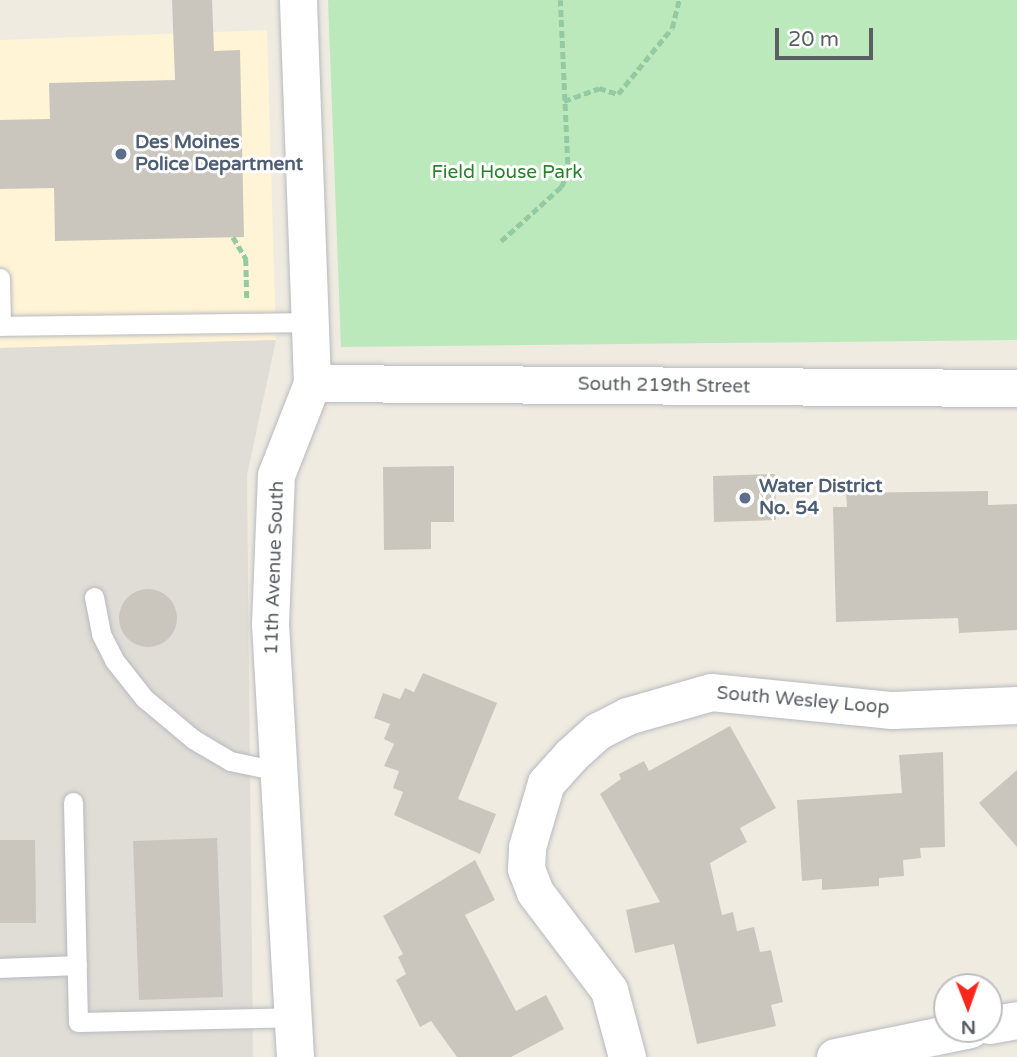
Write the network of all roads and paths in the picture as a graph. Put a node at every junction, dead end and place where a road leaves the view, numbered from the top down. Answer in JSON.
{"nodes":[{"id":1,"x":298,"y":0,"type":"edge"},
{"id":2,"x":560,"y":0,"type":"edge"},
{"id":3,"x":679,"y":0,"type":"edge"},
{"id":4,"x":564,"y":101,"type":"junction"},
{"id":5,"x":233,"y":237,"type":"dead end"},
{"id":6,"x":501,"y":241,"type":"dead end"},
{"id":7,"x":0,"y":278,"type":"edge"},
{"id":8,"x":248,"y":322,"type":"junction"},
{"id":9,"x":309,"y":322,"type":"junction"},
{"id":10,"x":1,"y":326,"type":"edge"},
{"id":11,"x":312,"y":383,"type":"junction"},
{"id":12,"x":1017,"y":388,"type":"edge"},
{"id":13,"x":94,"y":597,"type":"dead end"},
{"id":14,"x":1017,"y":705,"type":"edge"},
{"id":15,"x":278,"y":771,"type":"junction"},
{"id":16,"x":73,"y":803,"type":"dead end"},
{"id":17,"x":77,"y":965,"type":"junction"},
{"id":18,"x":0,"y":968,"type":"edge"},
{"id":19,"x":293,"y":1017,"type":"junction"},
{"id":20,"x":933,"y":1037,"type":"edge"},
{"id":21,"x":295,"y":1057,"type":"edge"},
{"id":22,"x":628,"y":1057,"type":"edge"},
{"id":23,"x":835,"y":1057,"type":"edge"}],
"edges":[{"from":1,"to":9,"type":"street","name":"11th Avenue South"},
{"from":2,"to":4,"type":"path"},
{"from":3,"to":4,"type":"path"},
{"from":4,"to":6,"type":"path"},
{"from":5,"to":8,"type":"path"},
{"from":7,"to":10,"type":"lane"},
{"from":8,"to":9,"type":"lane"},
{"from":8,"to":10,"type":"lane"},
{"from":9,"to":11,"type":"street","name":"11th Avenue South"},
{"from":11,"to":12,"type":"street","name":"South 219th Street"},
{"from":11,"to":15,"type":"street","name":"11th Avenue South"},
{"from":13,"to":15,"type":"lane"},
{"from":14,"to":22,"type":"street","name":"South Wesley Loop"},
{"from":15,"to":19,"type":"street","name":"11th Avenue South"},
{"from":16,"to":17,"type":"lane"},
{"from":17,"to":18,"type":"lane"},
{"from":17,"to":19,"type":"lane"},
{"from":19,"to":21,"type":"street","name":"11th Avenue South"},
{"from":20,"to":23,"type":"street"}]}
